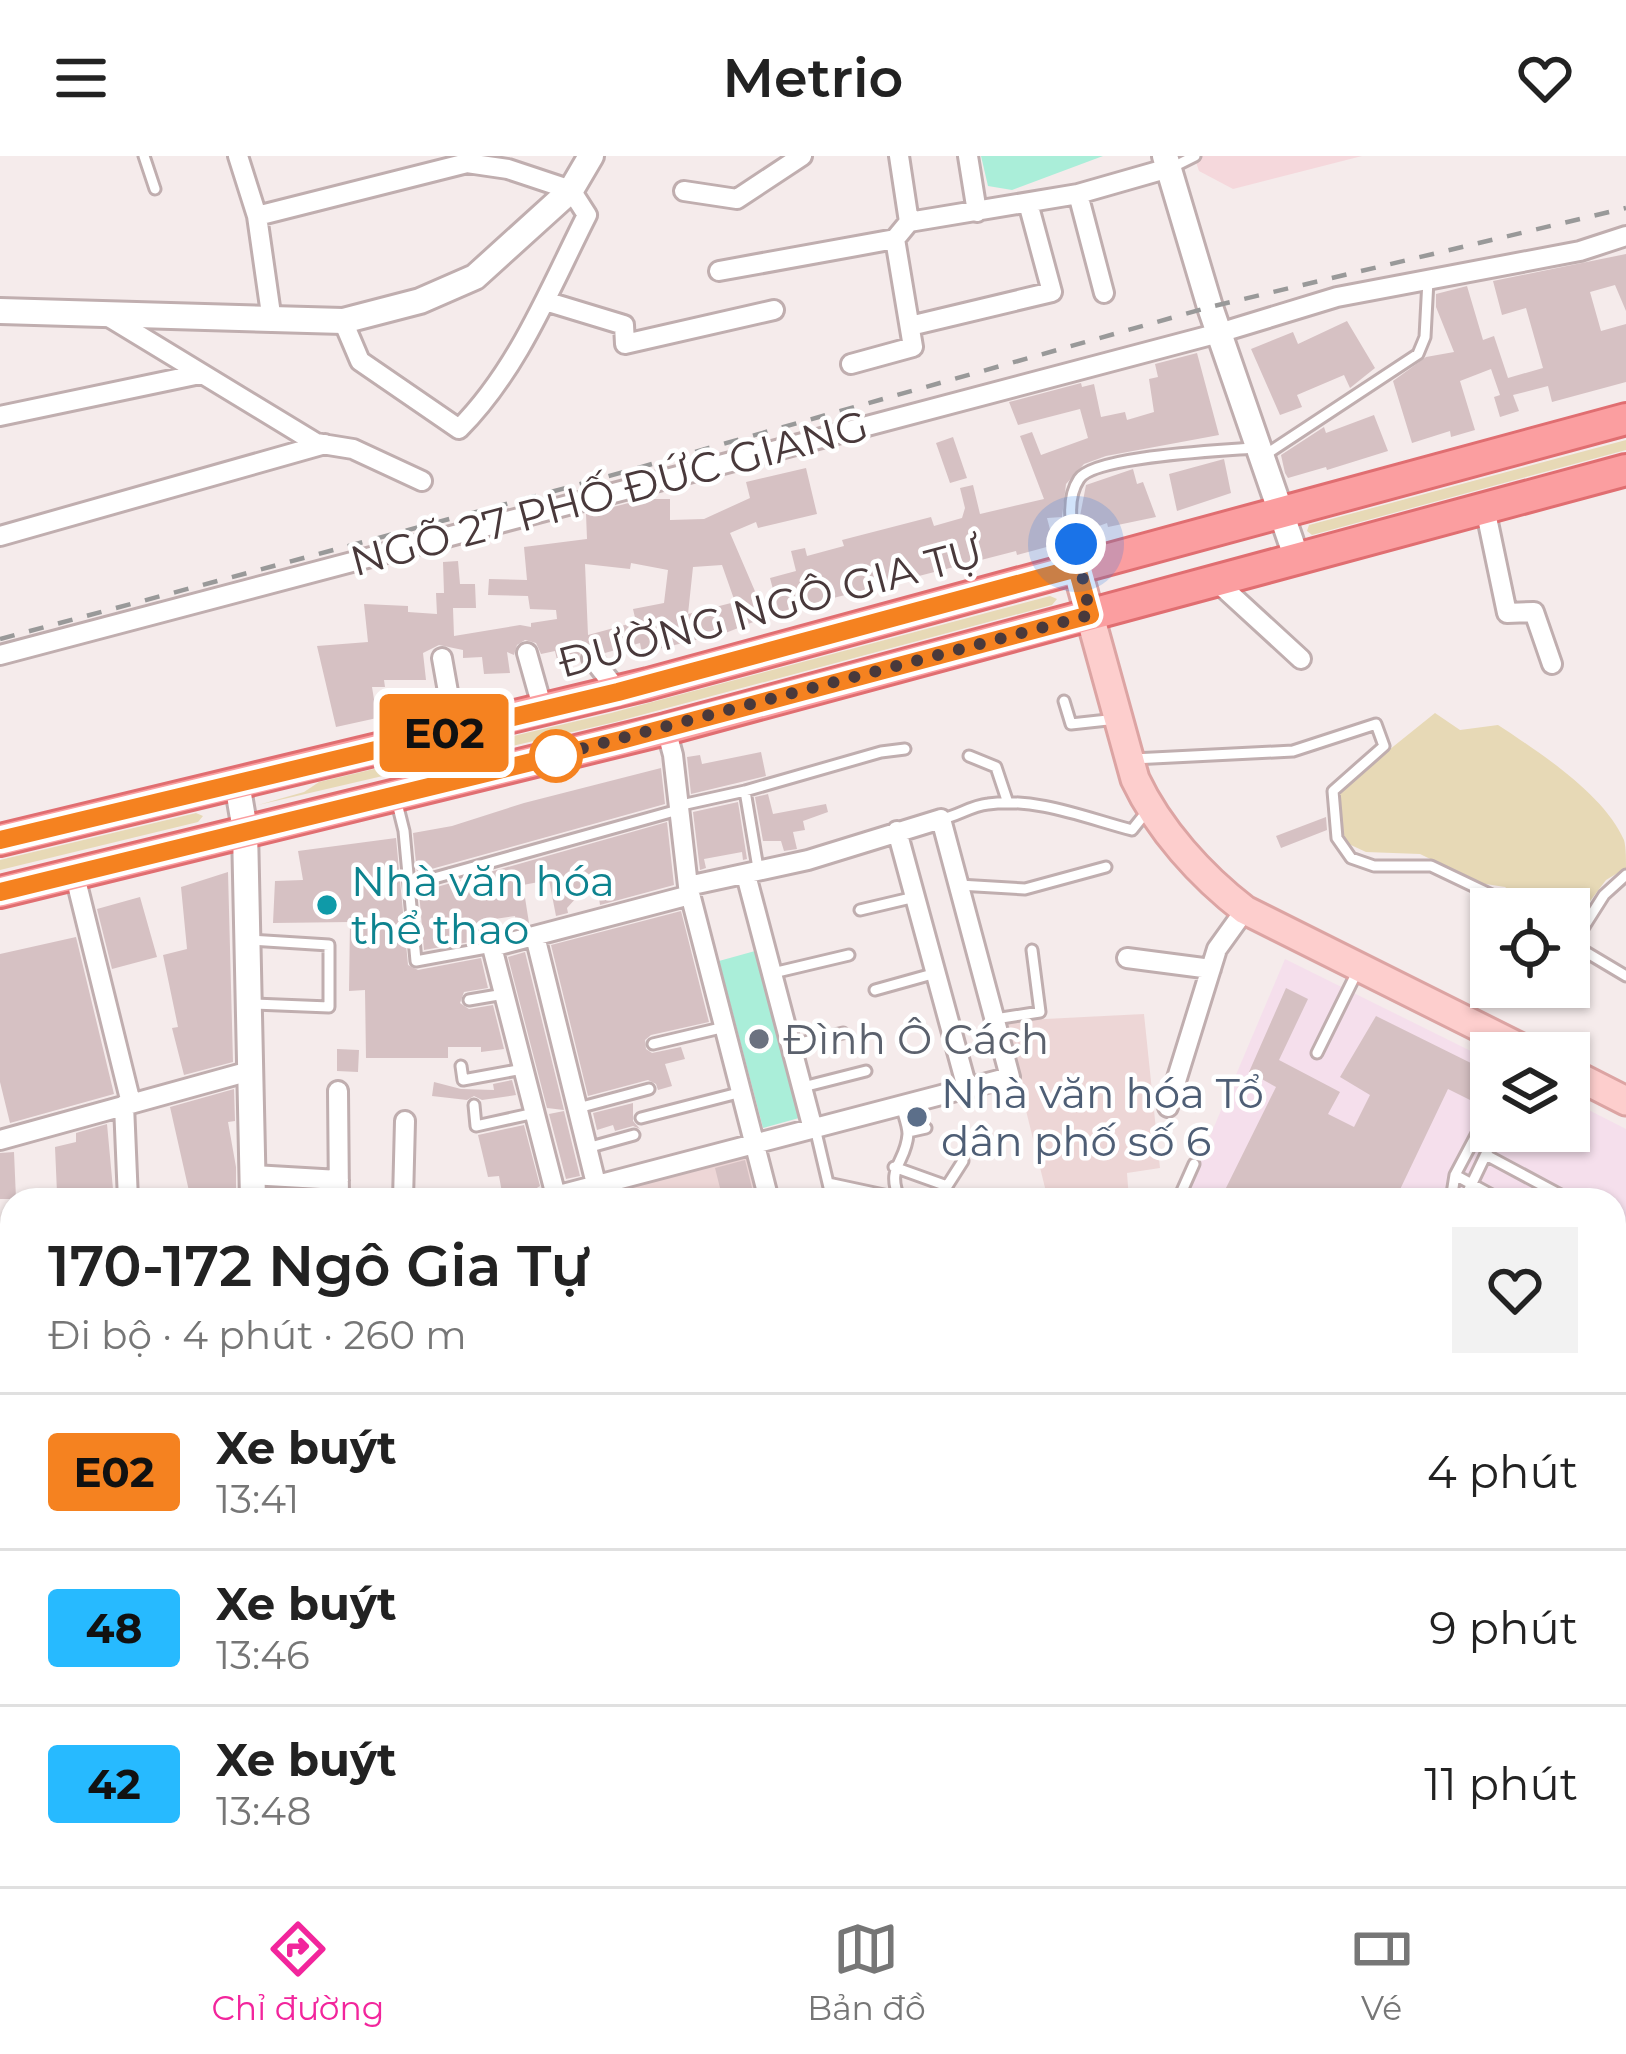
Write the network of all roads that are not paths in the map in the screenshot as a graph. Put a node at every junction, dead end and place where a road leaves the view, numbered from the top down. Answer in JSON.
{"nodes":[{"id":1,"x":144,"y":156,"type":"edge"},
{"id":2,"x":238,"y":156,"type":"edge"},
{"id":3,"x":591,"y":156,"type":"edge"},
{"id":4,"x":802,"y":156,"type":"edge"},
{"id":5,"x":899,"y":156,"type":"edge"},
{"id":6,"x":968,"y":156,"type":"edge"},
{"id":7,"x":1195,"y":156,"type":"edge"},
{"id":8,"x":1167,"y":162,"type":"edge"},
{"id":9,"x":155,"y":189,"type":"dead end"},
{"id":10,"x":571,"y":190,"type":"junction"},
{"id":11,"x":684,"y":191,"type":"dead end"},
{"id":12,"x":1078,"y":194,"type":"junction"},
{"id":13,"x":1028,"y":203,"type":"junction"},
{"id":14,"x":977,"y":212,"type":"junction"},
{"id":15,"x":257,"y":216,"type":"junction"},
{"id":16,"x":908,"y":223,"type":"junction"},
{"id":17,"x":1626,"y":236,"type":"edge"},
{"id":18,"x":895,"y":239,"type":"junction"},
{"id":19,"x":718,"y":271,"type":"dead end"},
{"id":20,"x":1428,"y":280,"type":"junction"},
{"id":21,"x":1104,"y":293,"type":"dead end"},
{"id":22,"x":545,"y":301,"type":"junction"},
{"id":23,"x":774,"y":310,"type":"dead end"},
{"id":24,"x":0,"y":311,"type":"edge"},
{"id":25,"x":104,"y":314,"type":"junction"},
{"id":26,"x":272,"y":321,"type":"junction"},
{"id":27,"x":343,"y":321,"type":"junction"},
{"id":28,"x":910,"y":326,"type":"junction"},
{"id":29,"x":1220,"y":333,"type":"junction"},
{"id":30,"x":851,"y":364,"type":"dead end"},
{"id":31,"x":200,"y":374,"type":"junction"},
{"id":32,"x":0,"y":416,"type":"edge"},
{"id":33,"x":1626,"y":419,"type":"edge"},
{"id":34,"x":325,"y":444,"type":"junction"},
{"id":35,"x":1263,"y":451,"type":"junction"},
{"id":36,"x":1626,"y":470,"type":"edge"},
{"id":37,"x":422,"y":481,"type":"dead end"},
{"id":38,"x":1485,"y":508,"type":"junction"},
{"id":39,"x":1282,"y":513,"type":"junction"},
{"id":40,"x":1,"y":530,"type":"edge"},
{"id":41,"x":1297,"y":559,"type":"junction"},
{"id":42,"x":1079,"y":568,"type":"junction"},
{"id":43,"x":1216,"y":581,"type":"junction"},
{"id":44,"x":1090,"y":615,"type":"junction"},
{"id":45,"x":527,"y":652,"type":"dead end"},
{"id":46,"x":0,"y":655,"type":"edge"},
{"id":47,"x":442,"y":658,"type":"dead end"},
{"id":48,"x":592,"y":658,"type":"dead end"},
{"id":49,"x":1301,"y":659,"type":"dead end"},
{"id":50,"x":1552,"y":664,"type":"dead end"},
{"id":51,"x":618,"y":692,"type":"junction"},
{"id":52,"x":1064,"y":701,"type":"dead end"},
{"id":53,"x":543,"y":710,"type":"junction"},
{"id":54,"x":1117,"y":719,"type":"junction"},
{"id":55,"x":1071,"y":724,"type":"junction"},
{"id":56,"x":1054,"y":728,"type":"dead end"},
{"id":57,"x":666,"y":729,"type":"junction"},
{"id":58,"x":454,"y":730,"type":"junction"},
{"id":59,"x":905,"y":749,"type":"dead end"},
{"id":60,"x":969,"y":756,"type":"dead end"},
{"id":61,"x":1128,"y":759,"type":"junction"},
{"id":62,"x":237,"y":783,"type":"junction"},
{"id":63,"x":745,"y":791,"type":"junction"},
{"id":64,"x":395,"y":794,"type":"junction"},
{"id":65,"x":1008,"y":803,"type":"junction"},
{"id":66,"x":677,"y":808,"type":"junction"},
{"id":67,"x":1150,"y":808,"type":"junction"},
{"id":68,"x":941,"y":819,"type":"junction"},
{"id":69,"x":245,"y":830,"type":"junction"},
{"id":70,"x":898,"y":831,"type":"junction"},
{"id":71,"x":0,"y":840,"type":"edge"},
{"id":72,"x":1106,"y":867,"type":"dead end"},
{"id":73,"x":74,"y":872,"type":"junction"},
{"id":74,"x":753,"y":873,"type":"junction"},
{"id":75,"x":1626,"y":875,"type":"edge"},
{"id":76,"x":409,"y":885,"type":"junction"},
{"id":77,"x":959,"y":885,"type":"junction"},
{"id":78,"x":1477,"y":888,"type":"edge"},
{"id":79,"x":689,"y":891,"type":"junction"},
{"id":80,"x":0,"y":892,"type":"edge"},
{"id":81,"x":915,"y":897,"type":"junction"},
{"id":82,"x":860,"y":910,"type":"dead end"},
{"id":83,"x":1245,"y":910,"type":"junction"},
{"id":84,"x":1590,"y":915,"type":"edge"},
{"id":85,"x":535,"y":936,"type":"junction"},
{"id":86,"x":247,"y":940,"type":"junction"},
{"id":87,"x":492,"y":947,"type":"junction"},
{"id":88,"x":1032,"y":950,"type":"dead end"},
{"id":89,"x":1590,"y":954,"type":"edge"},
{"id":90,"x":849,"y":955,"type":"dead end"},
{"id":91,"x":1127,"y":958,"type":"dead end"},
{"id":92,"x":1360,"y":967,"type":"junction"},
{"id":93,"x":1211,"y":970,"type":"junction"},
{"id":94,"x":773,"y":973,"type":"junction"},
{"id":95,"x":936,"y":973,"type":"junction"},
{"id":96,"x":1626,"y":976,"type":"edge"},
{"id":97,"x":875,"y":990,"type":"dead end"},
{"id":98,"x":504,"y":994,"type":"junction"},
{"id":99,"x":470,"y":1000,"type":"dead end"},
{"id":100,"x":248,"y":1004,"type":"junction"},
{"id":101,"x":995,"y":1019,"type":"junction"},
{"id":102,"x":725,"y":1027,"type":"junction"},
{"id":103,"x":1488,"y":1032,"type":"edge"},
{"id":104,"x":843,"y":1034,"type":"dead end"},
{"id":105,"x":652,"y":1044,"type":"dead end"},
{"id":106,"x":792,"y":1045,"type":"junction"},
{"id":107,"x":1317,"y":1052,"type":"dead end"},
{"id":108,"x":461,"y":1066,"type":"dead end"},
{"id":109,"x":523,"y":1069,"type":"junction"},
{"id":110,"x":250,"y":1071,"type":"junction"},
{"id":111,"x":866,"y":1071,"type":"dead end"},
{"id":112,"x":1590,"y":1083,"type":"edge"},
{"id":113,"x":803,"y":1087,"type":"junction"},
{"id":114,"x":967,"y":1088,"type":"junction"},
{"id":115,"x":649,"y":1089,"type":"dead end"},
{"id":116,"x":338,"y":1091,"type":"dead end"},
{"id":117,"x":742,"y":1092,"type":"junction"},
{"id":118,"x":1626,"y":1101,"type":"edge"},
{"id":119,"x":128,"y":1104,"type":"junction"},
{"id":120,"x":474,"y":1105,"type":"dead end"},
{"id":121,"x":901,"y":1106,"type":"junction"},
{"id":122,"x":1168,"y":1107,"type":"dead end"},
{"id":123,"x":578,"y":1108,"type":"junction"},
{"id":124,"x":535,"y":1113,"type":"junction"},
{"id":125,"x":641,"y":1118,"type":"dead end"},
{"id":126,"x":405,"y":1121,"type":"dead end"},
{"id":127,"x":814,"y":1128,"type":"junction"},
{"id":128,"x":926,"y":1128,"type":"dead end"},
{"id":129,"x":908,"y":1132,"type":"junction"},
{"id":130,"x":634,"y":1135,"type":"dead end"},
{"id":131,"x":0,"y":1140,"type":"edge"},
{"id":132,"x":755,"y":1144,"type":"junction"},
{"id":133,"x":1470,"y":1147,"type":"edge"},
{"id":134,"x":587,"y":1148,"type":"junction"},
{"id":135,"x":1487,"y":1152,"type":"edge"},
{"id":136,"x":1486,"y":1155,"type":"junction"},
{"id":137,"x":963,"y":1161,"type":"dead end"},
{"id":138,"x":1194,"y":1164,"type":"dead end"},
{"id":139,"x":894,"y":1167,"type":"junction"},
{"id":140,"x":1455,"y":1175,"type":"junction"},
{"id":141,"x":828,"y":1183,"type":"junction"},
{"id":142,"x":1473,"y":1184,"type":"junction"},
{"id":143,"x":128,"y":1188,"type":"edge"},
{"id":144,"x":252,"y":1188,"type":"edge"},
{"id":145,"x":339,"y":1188,"type":"edge"},
{"id":146,"x":404,"y":1188,"type":"edge"},
{"id":147,"x":549,"y":1188,"type":"edge"},
{"id":148,"x":597,"y":1188,"type":"edge"},
{"id":149,"x":614,"y":1188,"type":"edge"},
{"id":150,"x":766,"y":1188,"type":"edge"},
{"id":151,"x":829,"y":1188,"type":"edge"},
{"id":152,"x":850,"y":1188,"type":"edge"},
{"id":153,"x":897,"y":1188,"type":"edge"},
{"id":154,"x":1183,"y":1188,"type":"edge"},
{"id":155,"x":1452,"y":1188,"type":"edge"},
{"id":156,"x":1471,"y":1188,"type":"edge"},
{"id":157,"x":1480,"y":1188,"type":"edge"},
{"id":158,"x":1548,"y":1188,"type":"edge"}],
"edges":[{"from":1,"to":9,"type":"lane"},
{"from":2,"to":15,"type":"street"},
{"from":3,"to":10,"type":"street"},
{"from":4,"to":11,"type":"street"},
{"from":5,"to":16,"type":"street"},
{"from":6,"to":14,"type":"street"},
{"from":7,"to":8,"type":"lane"},
{"from":8,"to":12,"type":"street"},
{"from":8,"to":29,"type":"street"},
{"from":10,"to":15,"type":"street"},
{"from":10,"to":22,"type":"street"},
{"from":10,"to":27,"type":"street"},
{"from":12,"to":13,"type":"street"},
{"from":12,"to":21,"type":"street"},
{"from":13,"to":14,"type":"street"},
{"from":13,"to":28,"type":"street"},
{"from":14,"to":16,"type":"street"},
{"from":15,"to":26,"type":"street"},
{"from":16,"to":18,"type":"street"},
{"from":17,"to":20,"type":"street","name":"NGÕ 27 PHỐ ĐỨC GIANG"},
{"from":18,"to":19,"type":"street"},
{"from":18,"to":28,"type":"street"},
{"from":20,"to":29,"type":"street","name":"NGÕ 27 PHỐ ĐỨC GIANG"},
{"from":20,"to":35,"type":"lane"},
{"from":22,"to":23,"type":"street"},
{"from":22,"to":27,"type":"street"},
{"from":24,"to":25,"type":"street"},
{"from":25,"to":26,"type":"street"},
{"from":25,"to":31,"type":"street"},
{"from":26,"to":27,"type":"street"},
{"from":28,"to":30,"type":"street"},
{"from":29,"to":35,"type":"street"},
{"from":29,"to":46,"type":"street","name":"NGÕ 27 PHỐ ĐỨC GIANG"},
{"from":31,"to":32,"type":"street"},
{"from":31,"to":34,"type":"street"},
{"from":33,"to":39,"type":"main road","name":"ĐƯỜNG NGÔ GIA TỰ"},
{"from":34,"to":37,"type":"street"},
{"from":34,"to":40,"type":"street"},
{"from":35,"to":39,"type":"street"},
{"from":35,"to":42,"type":"lane"},
{"from":36,"to":38,"type":"main road"},
{"from":38,"to":41,"type":"main road"},
{"from":38,"to":50,"type":"street"},
{"from":39,"to":41,"type":"street"},
{"from":39,"to":42,"type":"main road","name":"ĐƯỜNG NGÔ GIA TỰ"},
{"from":41,"to":43,"type":"main road"},
{"from":42,"to":44,"type":"main road"},
{"from":42,"to":51,"type":"main road","name":"ĐƯỜNG NGÔ GIA TỰ"},
{"from":43,"to":44,"type":"main road"},
{"from":43,"to":49,"type":"street"},
{"from":44,"to":54,"type":"main road"},
{"from":44,"to":57,"type":"main road"},
{"from":45,"to":53,"type":"street"},
{"from":47,"to":58,"type":"street"},
{"from":48,"to":51,"type":"street"},
{"from":51,"to":53,"type":"main road","name":"ĐƯỜNG NGÔ GIA TỰ"},
{"from":52,"to":55,"type":"lane"},
{"from":53,"to":58,"type":"main road","name":"ĐƯỜNG NGÔ GIA TỰ"},
{"from":54,"to":55,"type":"lane"},
{"from":54,"to":61,"type":"main road"},
{"from":55,"to":56,"type":"lane"},
{"from":57,"to":64,"type":"main road"},
{"from":57,"to":66,"type":"street"},
{"from":58,"to":62,"type":"main road","name":"ĐƯỜNG NGÔ GIA TỰ"},
{"from":59,"to":63,"type":"lane"},
{"from":60,"to":65,"type":"lane"},
{"from":61,"to":67,"type":"main road"},
{"from":61,"to":78,"type":"lane"},
{"from":62,"to":69,"type":"street"},
{"from":62,"to":71,"type":"main road","name":"ĐƯỜNG NGÔ GIA TỰ"},
{"from":63,"to":66,"type":"lane"},
{"from":63,"to":74,"type":"lane"},
{"from":64,"to":69,"type":"main road"},
{"from":64,"to":76,"type":"lane"},
{"from":65,"to":67,"type":"lane"},
{"from":65,"to":68,"type":"lane"},
{"from":66,"to":76,"type":"lane"},
{"from":66,"to":79,"type":"street"},
{"from":67,"to":83,"type":"main road"},
{"from":68,"to":70,"type":"street"},
{"from":68,"to":77,"type":"street"},
{"from":69,"to":73,"type":"main road"},
{"from":69,"to":86,"type":"street"},
{"from":70,"to":74,"type":"street"},
{"from":70,"to":81,"type":"street"},
{"from":72,"to":77,"type":"lane"},
{"from":73,"to":80,"type":"main road"},
{"from":73,"to":119,"type":"street"},
{"from":74,"to":79,"type":"street"},
{"from":74,"to":94,"type":"street"},
{"from":75,"to":84,"type":"lane"},
{"from":76,"to":87,"type":"lane"},
{"from":77,"to":101,"type":"street"},
{"from":79,"to":85,"type":"street"},
{"from":79,"to":102,"type":"street"},
{"from":81,"to":82,"type":"lane"},
{"from":81,"to":95,"type":"street"},
{"from":83,"to":92,"type":"main road"},
{"from":83,"to":93,"type":"street"},
{"from":85,"to":87,"type":"street"},
{"from":85,"to":123,"type":"street"},
{"from":86,"to":100,"type":"street"},
{"from":86,"to":100,"type":"lane"},
{"from":87,"to":98,"type":"street"},
{"from":88,"to":101,"type":"lane"},
{"from":89,"to":96,"type":"lane"},
{"from":90,"to":94,"type":"lane"},
{"from":91,"to":93,"type":"street"},
{"from":92,"to":103,"type":"main road"},
{"from":92,"to":107,"type":"lane"},
{"from":93,"to":122,"type":"street"},
{"from":94,"to":106,"type":"street"},
{"from":95,"to":97,"type":"lane"},
{"from":95,"to":114,"type":"street"},
{"from":98,"to":99,"type":"lane"},
{"from":98,"to":109,"type":"street"},
{"from":100,"to":110,"type":"street"},
{"from":101,"to":114,"type":"street"},
{"from":102,"to":105,"type":"lane"},
{"from":102,"to":117,"type":"street"},
{"from":104,"to":106,"type":"lane"},
{"from":106,"to":113,"type":"street"},
{"from":108,"to":109,"type":"lane"},
{"from":109,"to":124,"type":"street"},
{"from":110,"to":119,"type":"street"},
{"from":110,"to":144,"type":"street"},
{"from":111,"to":113,"type":"lane"},
{"from":112,"to":118,"type":"main road"},
{"from":113,"to":127,"type":"street"},
{"from":114,"to":121,"type":"street"},
{"from":115,"to":123,"type":"lane"},
{"from":116,"to":145,"type":"street"},
{"from":117,"to":125,"type":"lane"},
{"from":117,"to":132,"type":"street"},
{"from":119,"to":131,"type":"street"},
{"from":119,"to":143,"type":"street"},
{"from":120,"to":124,"type":"lane"},
{"from":121,"to":127,"type":"street"},
{"from":121,"to":129,"type":"lane"},
{"from":123,"to":134,"type":"street"},
{"from":124,"to":147,"type":"street"},
{"from":126,"to":146,"type":"street"},
{"from":127,"to":132,"type":"street"},
{"from":127,"to":141,"type":"lane"},
{"from":128,"to":129,"type":"lane"},
{"from":129,"to":139,"type":"lane"},
{"from":130,"to":134,"type":"lane"},
{"from":132,"to":149,"type":"street"},
{"from":132,"to":150,"type":"street"},
{"from":133,"to":140,"type":"lane"},
{"from":134,"to":148,"type":"street"},
{"from":135,"to":136,"type":"lane"},
{"from":136,"to":142,"type":"lane"},
{"from":136,"to":158,"type":"lane"},
{"from":137,"to":139,"type":"lane"},
{"from":138,"to":154,"type":"lane"},
{"from":139,"to":153,"type":"lane"},
{"from":140,"to":142,"type":"lane"},
{"from":140,"to":155,"type":"lane"},
{"from":141,"to":151,"type":"lane"},
{"from":141,"to":152,"type":"lane"},
{"from":142,"to":156,"type":"lane"},
{"from":142,"to":157,"type":"lane"}]}
